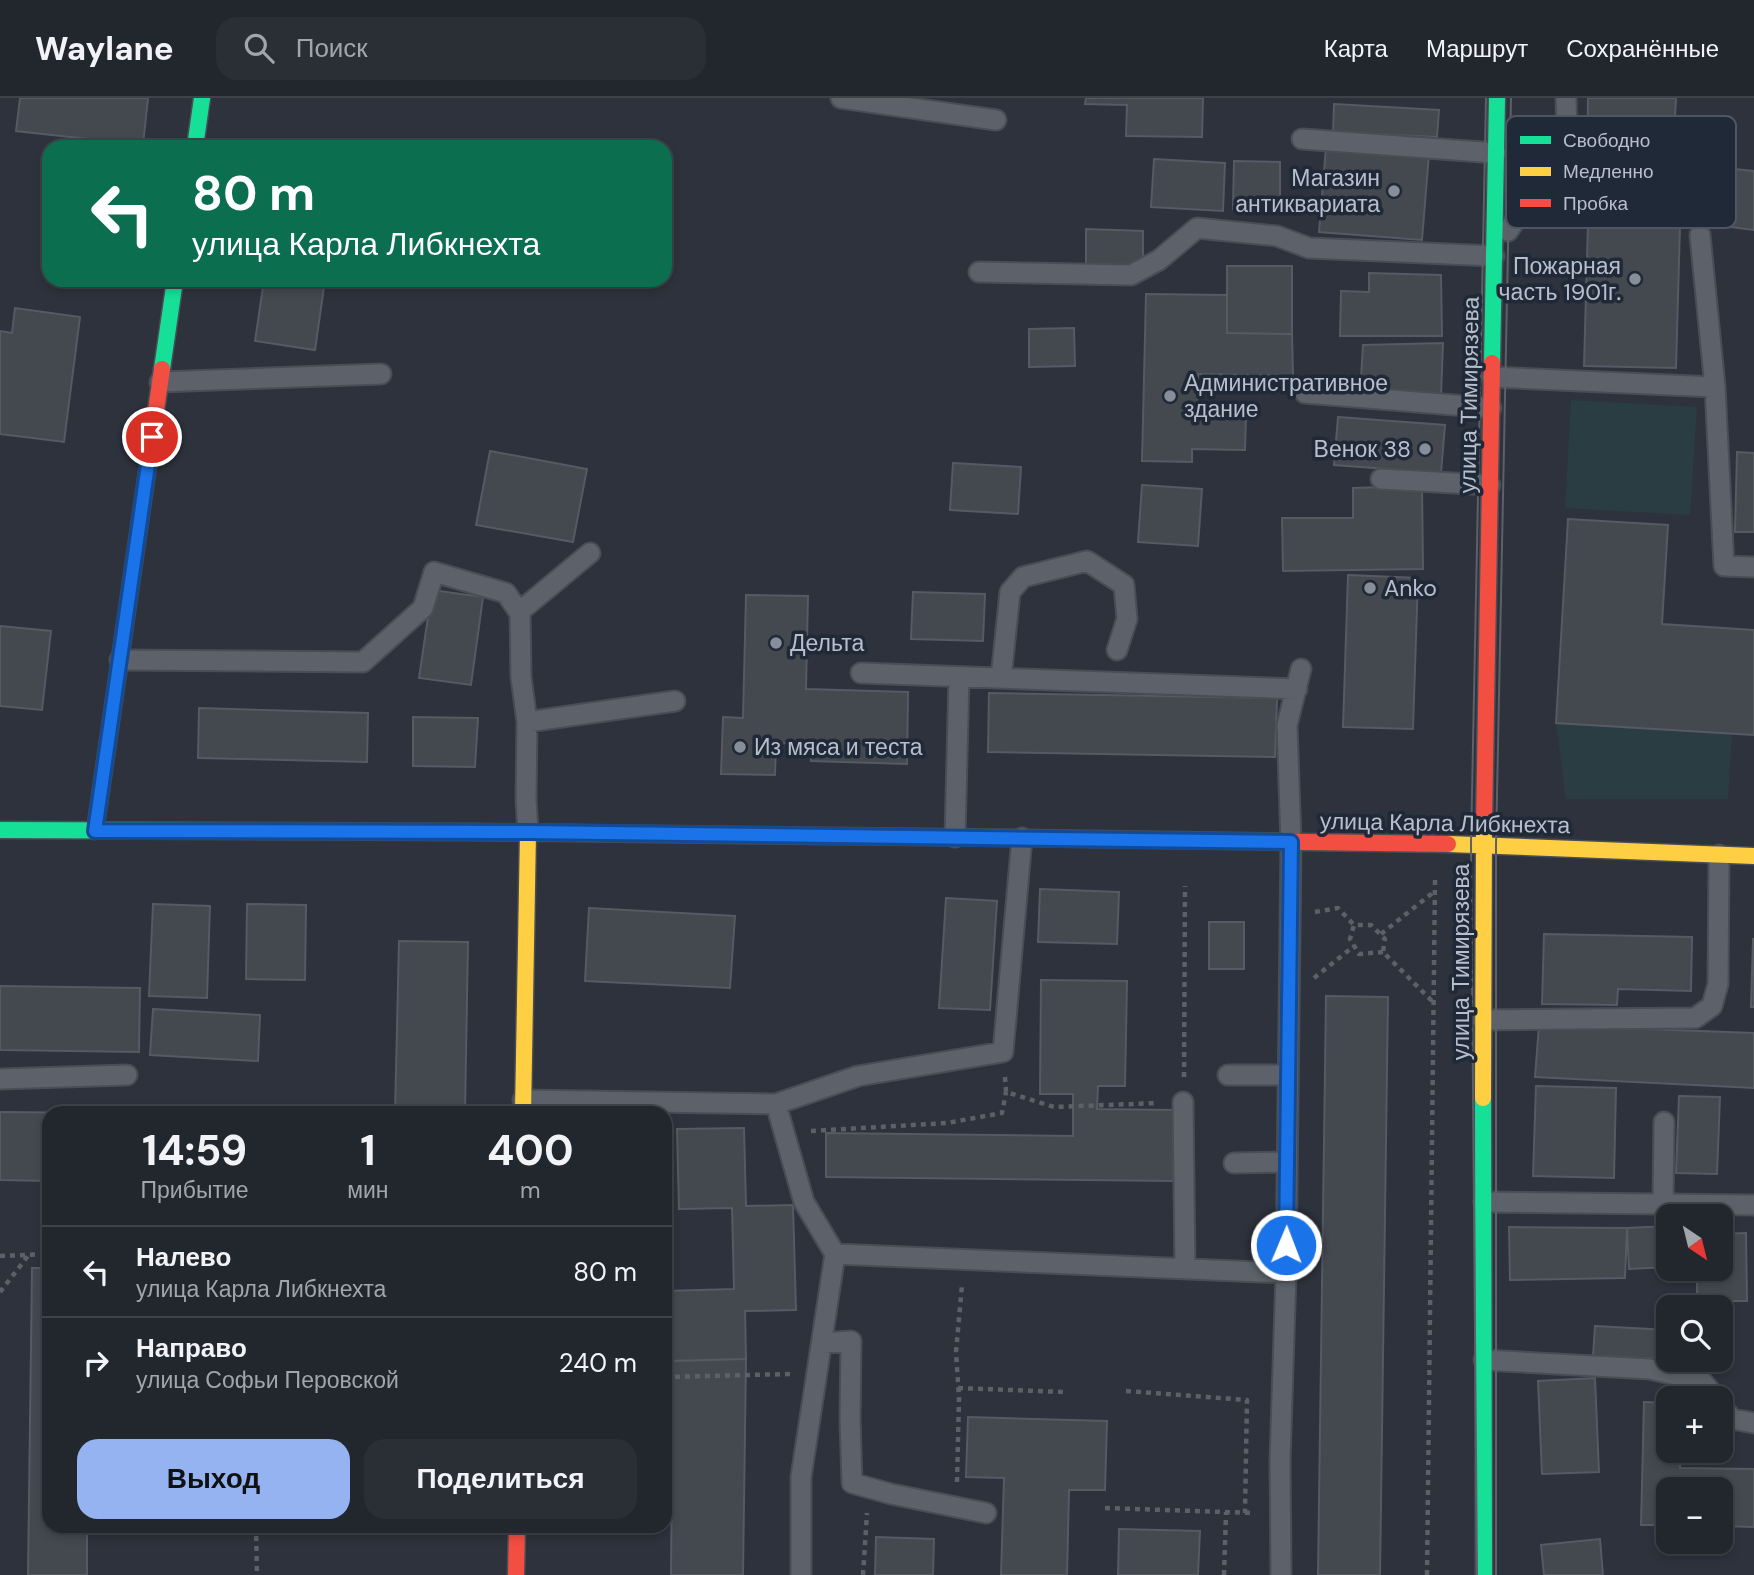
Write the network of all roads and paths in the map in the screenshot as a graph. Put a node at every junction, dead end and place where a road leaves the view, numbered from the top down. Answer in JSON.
{"nodes":[{"id":1,"x":202,"y":98,"type":"edge"},
{"id":2,"x":841,"y":98,"type":"edge"},
{"id":3,"x":1497,"y":98,"type":"edge"},
{"id":4,"x":1566,"y":98,"type":"edge"},
{"id":5,"x":1566,"y":116,"type":"edge"},
{"id":6,"x":996,"y":120,"type":"dead end"},
{"id":7,"x":1301,"y":139,"type":"dead end"},
{"id":8,"x":196,"y":140,"type":"edge"},
{"id":9,"x":1496,"y":153,"type":"junction"},
{"id":10,"x":1510,"y":228,"type":"edge"},
{"id":11,"x":1508,"y":231,"type":"dead end"},
{"id":12,"x":1700,"y":235,"type":"dead end"},
{"id":13,"x":1494,"y":256,"type":"junction"},
{"id":14,"x":979,"y":272,"type":"dead end"},
{"id":15,"x":174,"y":287,"type":"edge"},
{"id":16,"x":381,"y":374,"type":"dead end"},
{"id":17,"x":1492,"y":377,"type":"junction"},
{"id":18,"x":160,"y":382,"type":"junction"},
{"id":19,"x":1715,"y":387,"type":"junction"},
{"id":20,"x":1305,"y":393,"type":"dead end"},
{"id":21,"x":1491,"y":408,"type":"junction"},
{"id":22,"x":1381,"y":479,"type":"dead end"},
{"id":23,"x":1490,"y":485,"type":"junction"},
{"id":24,"x":590,"y":553,"type":"dead end"},
{"id":25,"x":1754,"y":567,"type":"edge"},
{"id":26,"x":519,"y":612,"type":"junction"},
{"id":27,"x":1117,"y":650,"type":"dead end"},
{"id":28,"x":120,"y":660,"type":"junction"},
{"id":29,"x":1301,"y":669,"type":"dead end"},
{"id":30,"x":861,"y":673,"type":"dead end"},
{"id":31,"x":959,"y":677,"type":"junction"},
{"id":32,"x":1001,"y":678,"type":"junction"},
{"id":33,"x":1297,"y":689,"type":"junction"},
{"id":34,"x":675,"y":701,"type":"dead end"},
{"id":35,"x":527,"y":722,"type":"junction"},
{"id":36,"x":0,"y":830,"type":"edge"},
{"id":37,"x":95,"y":831,"type":"junction"},
{"id":38,"x":528,"y":832,"type":"junction"},
{"id":39,"x":955,"y":837,"type":"junction"},
{"id":40,"x":1022,"y":838,"type":"junction"},
{"id":41,"x":1291,"y":842,"type":"junction"},
{"id":42,"x":1483,"y":844,"type":"junction"},
{"id":43,"x":1719,"y":855,"type":"junction"},
{"id":44,"x":1754,"y":856,"type":"edge"},
{"id":45,"x":1435,"y":879,"type":"dead end"},
{"id":46,"x":1185,"y":886,"type":"dead end"},
{"id":47,"x":1290,"y":888,"type":"junction"},
{"id":48,"x":1435,"y":891,"type":"junction"},
{"id":49,"x":1354,"y":925,"type":"junction"},
{"id":50,"x":1381,"y":934,"type":"junction"},
{"id":51,"x":1354,"y":946,"type":"junction"},
{"id":52,"x":1383,"y":952,"type":"junction"},
{"id":53,"x":1289,"y":993,"type":"junction"},
{"id":54,"x":1434,"y":1003,"type":"junction"},
{"id":55,"x":1483,"y":1020,"type":"junction"},
{"id":56,"x":1003,"y":1052,"type":"junction"},
{"id":57,"x":127,"y":1075,"type":"dead end"},
{"id":58,"x":1228,"y":1075,"type":"dead end"},
{"id":59,"x":1288,"y":1075,"type":"junction"},
{"id":60,"x":0,"y":1079,"type":"edge"},
{"id":61,"x":1006,"y":1092,"type":"junction"},
{"id":62,"x":1183,"y":1102,"type":"junction"},
{"id":63,"x":776,"y":1104,"type":"junction"},
{"id":64,"x":523,"y":1106,"type":"edge"},
{"id":65,"x":607,"y":1106,"type":"edge"},
{"id":66,"x":1664,"y":1122,"type":"dead end"},
{"id":67,"x":784,"y":1133,"type":"junction"},
{"id":68,"x":1287,"y":1162,"type":"junction"},
{"id":69,"x":1234,"y":1163,"type":"dead end"},
{"id":70,"x":1484,"y":1202,"type":"junction"},
{"id":71,"x":1663,"y":1204,"type":"joint"},
{"id":72,"x":1733,"y":1205,"type":"edge"},
{"id":73,"x":1754,"y":1205,"type":"edge"},
{"id":74,"x":42,"y":1254,"type":"edge"},
{"id":75,"x":835,"y":1254,"type":"junction"},
{"id":76,"x":29,"y":1255,"type":"junction"},
{"id":77,"x":0,"y":1256,"type":"edge"},
{"id":78,"x":964,"y":1259,"type":"junction"},
{"id":79,"x":1185,"y":1269,"type":"junction"},
{"id":80,"x":1286,"y":1273,"type":"junction"},
{"id":81,"x":0,"y":1292,"type":"edge"},
{"id":82,"x":822,"y":1343,"type":"junction"},
{"id":83,"x":1484,"y":1360,"type":"junction"},
{"id":84,"x":817,"y":1374,"type":"junction"},
{"id":85,"x":672,"y":1377,"type":"edge"},
{"id":86,"x":1706,"y":1386,"type":"edge"},
{"id":87,"x":958,"y":1388,"type":"junction"},
{"id":88,"x":1126,"y":1391,"type":"dead end"},
{"id":89,"x":1064,"y":1392,"type":"dead end"},
{"id":90,"x":1733,"y":1419,"type":"edge"},
{"id":91,"x":1754,"y":1423,"type":"edge"},
{"id":92,"x":868,"y":1488,"type":"junction"},
{"id":93,"x":956,"y":1507,"type":"junction"},
{"id":94,"x":1105,"y":1508,"type":"dead end"},
{"id":95,"x":1226,"y":1512,"type":"junction"},
{"id":96,"x":986,"y":1513,"type":"dead end"},
{"id":97,"x":1245,"y":1513,"type":"junction"},
{"id":98,"x":1280,"y":1514,"type":"junction"},
{"id":99,"x":256,"y":1533,"type":"edge"},
{"id":100,"x":517,"y":1533,"type":"edge"},
{"id":101,"x":257,"y":1575,"type":"edge"},
{"id":102,"x":516,"y":1575,"type":"edge"},
{"id":103,"x":801,"y":1575,"type":"edge"},
{"id":104,"x":863,"y":1575,"type":"edge"},
{"id":105,"x":1224,"y":1575,"type":"edge"},
{"id":106,"x":1281,"y":1575,"type":"edge"},
{"id":107,"x":1427,"y":1575,"type":"edge"},
{"id":108,"x":1484,"y":1575,"type":"edge"}],
"edges":[{"from":1,"to":8,"type":"street"},
{"from":2,"to":6,"type":"lane"},
{"from":3,"to":9,"type":"street","name":"улица Тимирязева"},
{"from":4,"to":5,"type":"lane"},
{"from":7,"to":9,"type":"lane"},
{"from":9,"to":13,"type":"street","name":"улица Тимирязева"},
{"from":10,"to":11,"type":"lane"},
{"from":12,"to":19,"type":"lane"},
{"from":13,"to":14,"type":"lane"},
{"from":13,"to":17,"type":"street","name":"улица Тимирязева"},
{"from":15,"to":18,"type":"street"},
{"from":16,"to":18,"type":"lane"},
{"from":17,"to":19,"type":"lane"},
{"from":17,"to":21,"type":"street","name":"улица Тимирязева"},
{"from":18,"to":28,"type":"street"},
{"from":19,"to":25,"type":"lane"},
{"from":20,"to":21,"type":"lane"},
{"from":21,"to":23,"type":"street","name":"улица Тимирязева"},
{"from":22,"to":23,"type":"lane"},
{"from":23,"to":42,"type":"street","name":"улица Тимирязева"},
{"from":24,"to":26,"type":"lane"},
{"from":26,"to":28,"type":"lane"},
{"from":26,"to":35,"type":"lane"},
{"from":27,"to":32,"type":"lane"},
{"from":28,"to":37,"type":"street"},
{"from":29,"to":33,"type":"lane"},
{"from":30,"to":31,"type":"lane"},
{"from":31,"to":32,"type":"lane"},
{"from":31,"to":39,"type":"lane"},
{"from":32,"to":33,"type":"lane"},
{"from":33,"to":41,"type":"lane"},
{"from":34,"to":35,"type":"lane"},
{"from":35,"to":38,"type":"lane"},
{"from":36,"to":37,"type":"street","name":"улица Карла Либкнехта"},
{"from":37,"to":38,"type":"street","name":"улица Карла Либкнехта"},
{"from":38,"to":39,"type":"street","name":"улица Карла Либкнехта"},
{"from":38,"to":64,"type":"street"},
{"from":39,"to":40,"type":"street","name":"улица Карла Либкнехта"},
{"from":40,"to":41,"type":"street","name":"улица Карла Либкнехта"},
{"from":40,"to":56,"type":"lane"},
{"from":41,"to":42,"type":"street","name":"улица Карла Либкнехта"},
{"from":41,"to":47,"type":"lane"},
{"from":42,"to":43,"type":"street","name":"улица Карла Либкнехта"},
{"from":42,"to":55,"type":"street","name":"улица Тимирязева"},
{"from":43,"to":44,"type":"street","name":"улица Карла Либкнехта"},
{"from":43,"to":55,"type":"lane"},
{"from":45,"to":48,"type":"path"},
{"from":46,"to":62,"type":"path"},
{"from":47,"to":49,"type":"path"},
{"from":47,"to":53,"type":"lane"},
{"from":48,"to":50,"type":"path"},
{"from":48,"to":54,"type":"path"},
{"from":49,"to":50,"type":"path"},
{"from":49,"to":51,"type":"path"},
{"from":50,"to":52,"type":"path"},
{"from":51,"to":52,"type":"path"},
{"from":51,"to":53,"type":"path"},
{"from":52,"to":54,"type":"path"},
{"from":53,"to":59,"type":"lane"},
{"from":54,"to":107,"type":"path"},
{"from":55,"to":70,"type":"street","name":"улица Тимирязева"},
{"from":56,"to":61,"type":"path"},
{"from":56,"to":63,"type":"lane"},
{"from":57,"to":60,"type":"lane"},
{"from":58,"to":59,"type":"lane"},
{"from":59,"to":68,"type":"lane"},
{"from":61,"to":62,"type":"path"},
{"from":61,"to":67,"type":"path"},
{"from":62,"to":79,"type":"lane"},
{"from":63,"to":65,"type":"lane"},
{"from":63,"to":67,"type":"lane"},
{"from":66,"to":71,"type":"lane"},
{"from":67,"to":75,"type":"lane"},
{"from":68,"to":69,"type":"lane"},
{"from":68,"to":80,"type":"lane"},
{"from":70,"to":71,"type":"lane"},
{"from":70,"to":83,"type":"street","name":"улица Тимирязева"},
{"from":72,"to":73,"type":"lane"},
{"from":74,"to":76,"type":"path"},
{"from":75,"to":78,"type":"lane"},
{"from":75,"to":82,"type":"lane"},
{"from":76,"to":77,"type":"path"},
{"from":76,"to":81,"type":"path"},
{"from":78,"to":79,"type":"lane"},
{"from":78,"to":87,"type":"path"},
{"from":79,"to":80,"type":"lane"},
{"from":80,"to":98,"type":"lane"},
{"from":82,"to":84,"type":"lane"},
{"from":82,"to":92,"type":"lane"},
{"from":83,"to":86,"type":"lane"},
{"from":83,"to":108,"type":"street","name":"улица Тимирязева"},
{"from":84,"to":85,"type":"path"},
{"from":84,"to":103,"type":"lane"},
{"from":87,"to":89,"type":"path"},
{"from":87,"to":93,"type":"path"},
{"from":88,"to":97,"type":"path"},
{"from":90,"to":91,"type":"lane"},
{"from":92,"to":93,"type":"lane"},
{"from":92,"to":104,"type":"path"},
{"from":93,"to":96,"type":"lane"},
{"from":94,"to":95,"type":"path"},
{"from":95,"to":97,"type":"path"},
{"from":95,"to":105,"type":"path"},
{"from":97,"to":98,"type":"path"},
{"from":98,"to":106,"type":"lane"},
{"from":99,"to":101,"type":"path"},
{"from":100,"to":102,"type":"street"}]}
